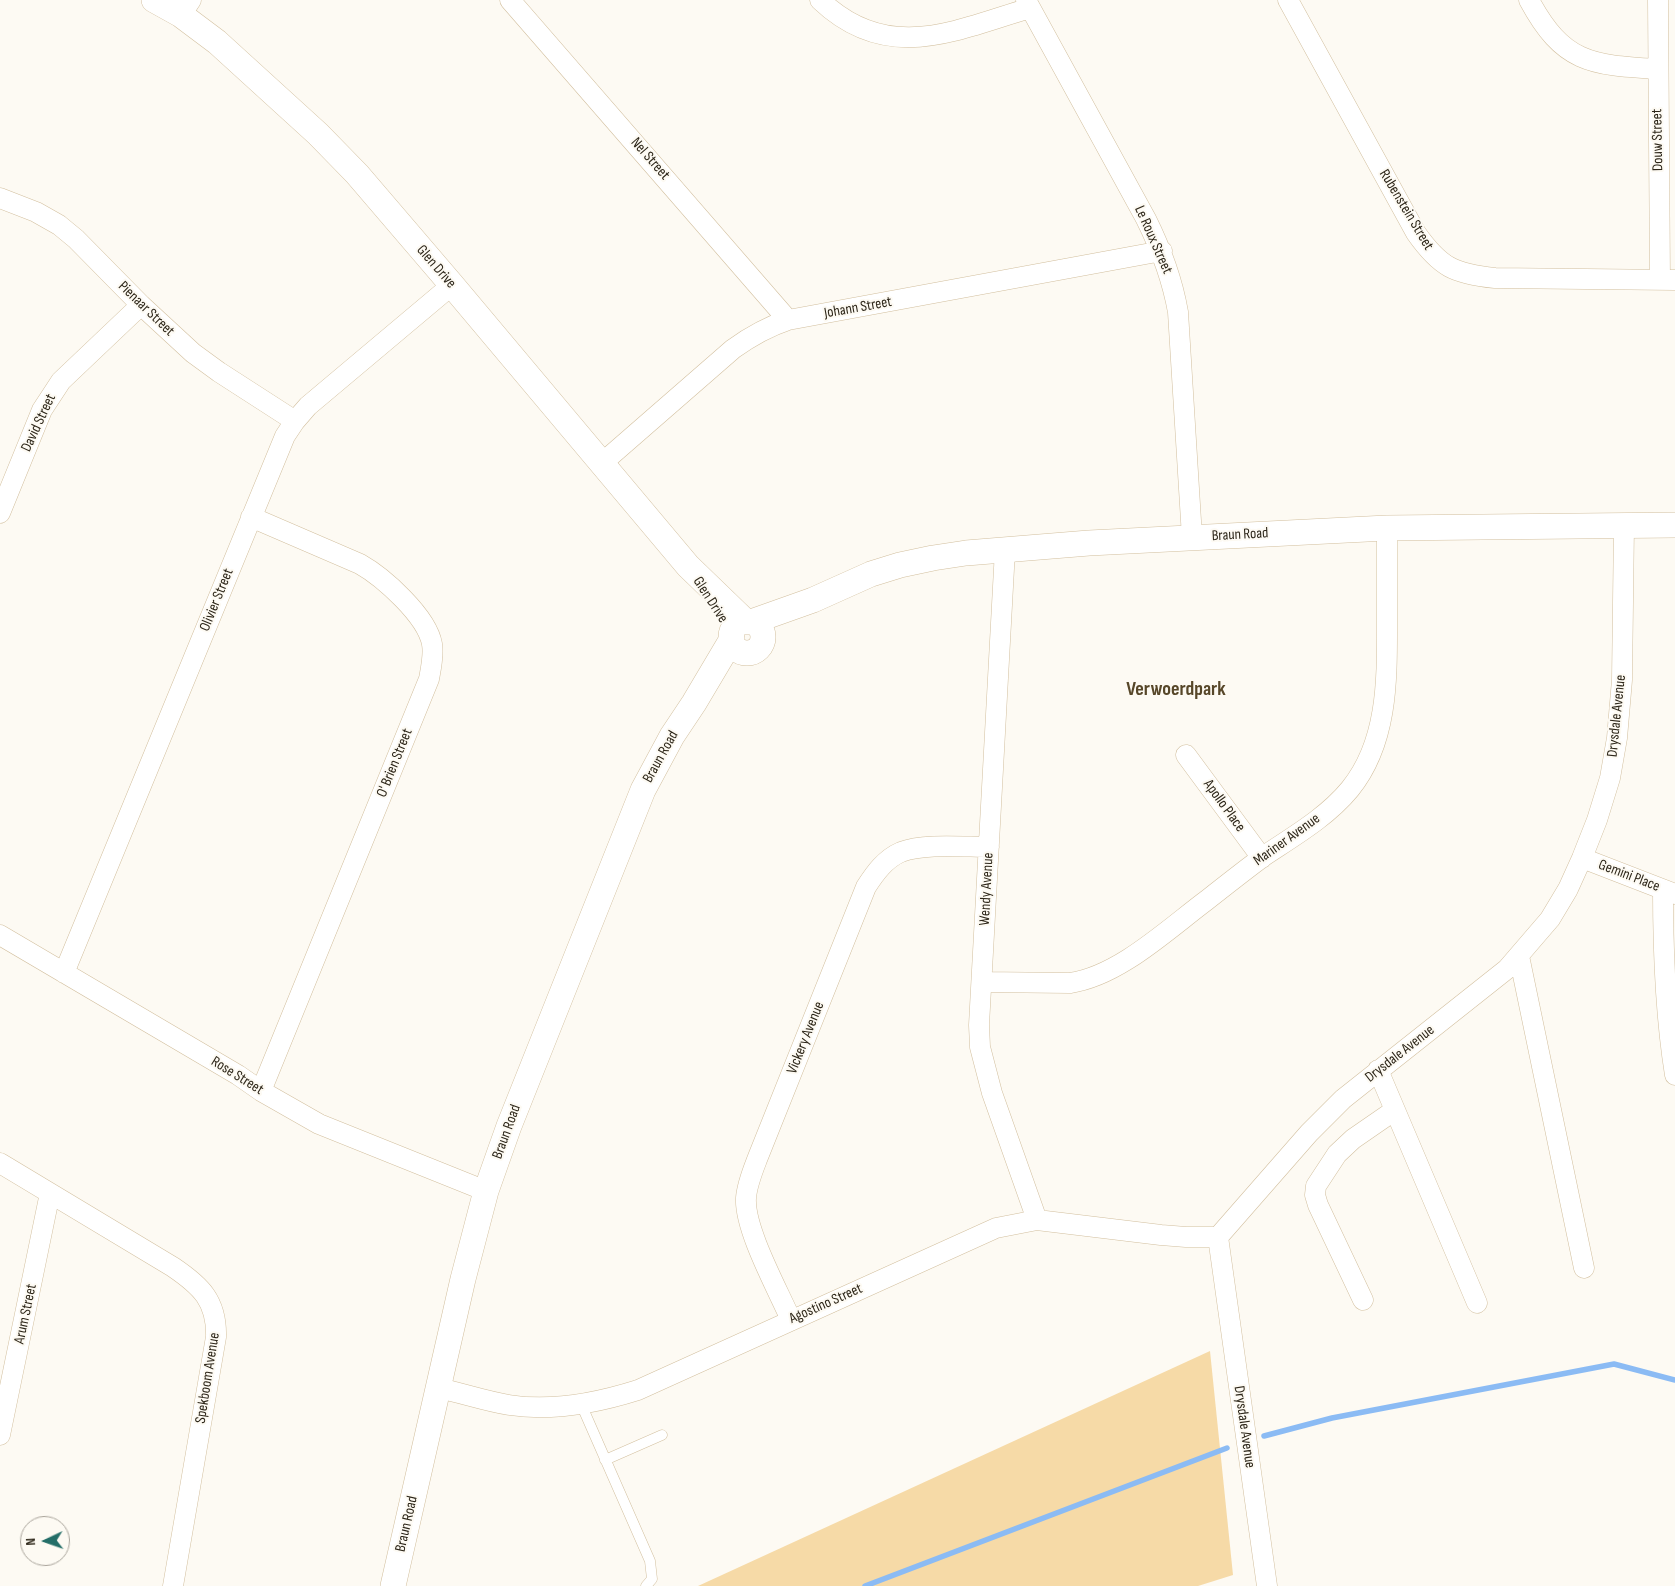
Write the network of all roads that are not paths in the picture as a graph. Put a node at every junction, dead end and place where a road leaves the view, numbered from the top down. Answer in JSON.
{"nodes":[{"id":1,"x":154,"y":0,"type":"edge"},
{"id":2,"x":510,"y":0,"type":"edge"},
{"id":3,"x":820,"y":0,"type":"edge"},
{"id":4,"x":1288,"y":0,"type":"edge"},
{"id":5,"x":1529,"y":0,"type":"edge"},
{"id":6,"x":1658,"y":0,"type":"edge"},
{"id":7,"x":1028,"y":4,"type":"edge"},
{"id":8,"x":186,"y":8,"type":"edge"},
{"id":9,"x":1657,"y":69,"type":"junction"},
{"id":10,"x":0,"y":198,"type":"edge"},
{"id":11,"x":1162,"y":251,"type":"junction"},
{"id":12,"x":1668,"y":280,"type":"edge"},
{"id":13,"x":452,"y":285,"type":"junction"},
{"id":14,"x":141,"y":305,"type":"junction"},
{"id":15,"x":788,"y":320,"type":"junction"},
{"id":16,"x":294,"y":421,"type":"junction"},
{"id":17,"x":601,"y":464,"type":"junction"},
{"id":18,"x":0,"y":513,"type":"edge"},
{"id":19,"x":251,"y":517,"type":"junction"},
{"id":20,"x":1675,"y":524,"type":"edge"},
{"id":21,"x":1624,"y":525,"type":"junction"},
{"id":22,"x":1387,"y":528,"type":"junction"},
{"id":23,"x":1192,"y":537,"type":"junction"},
{"id":24,"x":1005,"y":550,"type":"junction"},
{"id":25,"x":745,"y":635,"type":"junction"},
{"id":26,"x":1186,"y":755,"type":"dead end"},
{"id":27,"x":989,"y":847,"type":"junction"},
{"id":28,"x":1262,"y":858,"type":"junction"},
{"id":29,"x":1582,"y":858,"type":"junction"},
{"id":30,"x":1669,"y":892,"type":"edge"},
{"id":31,"x":0,"y":935,"type":"edge"},
{"id":32,"x":1519,"y":956,"type":"junction"},
{"id":33,"x":64,"y":973,"type":"junction"},
{"id":34,"x":982,"y":982,"type":"junction"},
{"id":35,"x":1378,"y":1070,"type":"junction"},
{"id":36,"x":1675,"y":1075,"type":"edge"},
{"id":37,"x":261,"y":1091,"type":"junction"},
{"id":38,"x":1395,"y":1110,"type":"junction"},
{"id":39,"x":0,"y":1163,"type":"edge"},
{"id":40,"x":486,"y":1191,"type":"junction"},
{"id":41,"x":50,"y":1193,"type":"junction"},
{"id":42,"x":1038,"y":1220,"type":"junction"},
{"id":43,"x":1218,"y":1236,"type":"junction"},
{"id":44,"x":1584,"y":1268,"type":"dead end"},
{"id":45,"x":1363,"y":1300,"type":"dead end"},
{"id":46,"x":1477,"y":1303,"type":"dead end"},
{"id":47,"x":791,"y":1320,"type":"junction"},
{"id":48,"x":438,"y":1388,"type":"junction"},
{"id":49,"x":581,"y":1404,"type":"junction"},
{"id":50,"x":0,"y":1435,"type":"edge"},
{"id":51,"x":662,"y":1435,"type":"dead end"},
{"id":52,"x":605,"y":1460,"type":"junction"},
{"id":53,"x":173,"y":1586,"type":"edge"},
{"id":54,"x":393,"y":1586,"type":"edge"},
{"id":55,"x":646,"y":1586,"type":"edge"},
{"id":56,"x":1267,"y":1586,"type":"edge"}],
"edges":[{"from":1,"to":8,"type":"street","name":"Glen Drive"},
{"from":2,"to":15,"type":"street","name":"Nel Street"},
{"from":3,"to":7,"type":"street"},
{"from":4,"to":12,"type":"street","name":"Rubenstein Street"},
{"from":5,"to":9,"type":"street"},
{"from":6,"to":9,"type":"street","name":"Douw Street"},
{"from":7,"to":11,"type":"street","name":"Le Roux Street"},
{"from":8,"to":13,"type":"street","name":"Glen Drive"},
{"from":9,"to":12,"type":"street","name":"Douw Street"},
{"from":10,"to":14,"type":"street","name":"Pienaar Street"},
{"from":11,"to":15,"type":"street","name":"Johann Street"},
{"from":11,"to":23,"type":"street","name":"Le Roux Street"},
{"from":13,"to":16,"type":"street","name":"Olivier Street"},
{"from":13,"to":17,"type":"street","name":"Glen Drive"},
{"from":14,"to":16,"type":"street","name":"Pienaar Street"},
{"from":14,"to":18,"type":"street","name":"David Street"},
{"from":15,"to":17,"type":"street","name":"Johann Street"},
{"from":16,"to":19,"type":"street","name":"Olivier Street"},
{"from":17,"to":25,"type":"street","name":"Glen Drive"},
{"from":19,"to":33,"type":"street","name":"Olivier Street"},
{"from":19,"to":37,"type":"street","name":"O' Brien Street"},
{"from":20,"to":21,"type":"street","name":"Braun Road"},
{"from":21,"to":22,"type":"street","name":"Braun Road"},
{"from":21,"to":29,"type":"street","name":"Drysdale Avenue"},
{"from":22,"to":23,"type":"street","name":"Braun Road"},
{"from":22,"to":28,"type":"street","name":"Mariner Avenue"},
{"from":23,"to":24,"type":"street","name":"Braun Road"},
{"from":24,"to":25,"type":"street","name":"Braun Road"},
{"from":24,"to":27,"type":"street","name":"Wendy Avenue"},
{"from":25,"to":40,"type":"street","name":"Braun Road"},
{"from":26,"to":28,"type":"street","name":"Apollo Place"},
{"from":27,"to":34,"type":"street","name":"Wendy Avenue"},
{"from":27,"to":47,"type":"street","name":"Vickery Avenue"},
{"from":28,"to":34,"type":"street","name":"Mariner Avenue"},
{"from":29,"to":30,"type":"street","name":"Gemini Place"},
{"from":29,"to":32,"type":"street","name":"Drysdale Avenue"},
{"from":30,"to":36,"type":"street"},
{"from":31,"to":33,"type":"street","name":"Rose Street"},
{"from":32,"to":35,"type":"street","name":"Drysdale Avenue"},
{"from":32,"to":44,"type":"street"},
{"from":33,"to":37,"type":"street","name":"Rose Street"},
{"from":34,"to":42,"type":"street","name":"Wendy Avenue"},
{"from":35,"to":38,"type":"street"},
{"from":35,"to":43,"type":"street","name":"Drysdale Avenue"},
{"from":37,"to":40,"type":"street","name":"Rose Street"},
{"from":38,"to":45,"type":"street"},
{"from":38,"to":46,"type":"street"},
{"from":39,"to":41,"type":"street","name":"Spekboom Avenue"},
{"from":40,"to":48,"type":"street","name":"Braun Road"},
{"from":41,"to":50,"type":"street","name":"Arum Street"},
{"from":41,"to":53,"type":"street","name":"Spekboom Avenue"},
{"from":42,"to":43,"type":"street","name":"Agostino Street"},
{"from":42,"to":47,"type":"street","name":"Agostino Street"},
{"from":43,"to":56,"type":"street","name":"Drysdale Avenue"},
{"from":47,"to":49,"type":"street","name":"Agostino Street"},
{"from":48,"to":49,"type":"street","name":"Agostino Street"},
{"from":48,"to":54,"type":"street","name":"Braun Road"},
{"from":49,"to":52,"type":"lane"},
{"from":51,"to":52,"type":"lane"},
{"from":52,"to":55,"type":"lane"}]}
